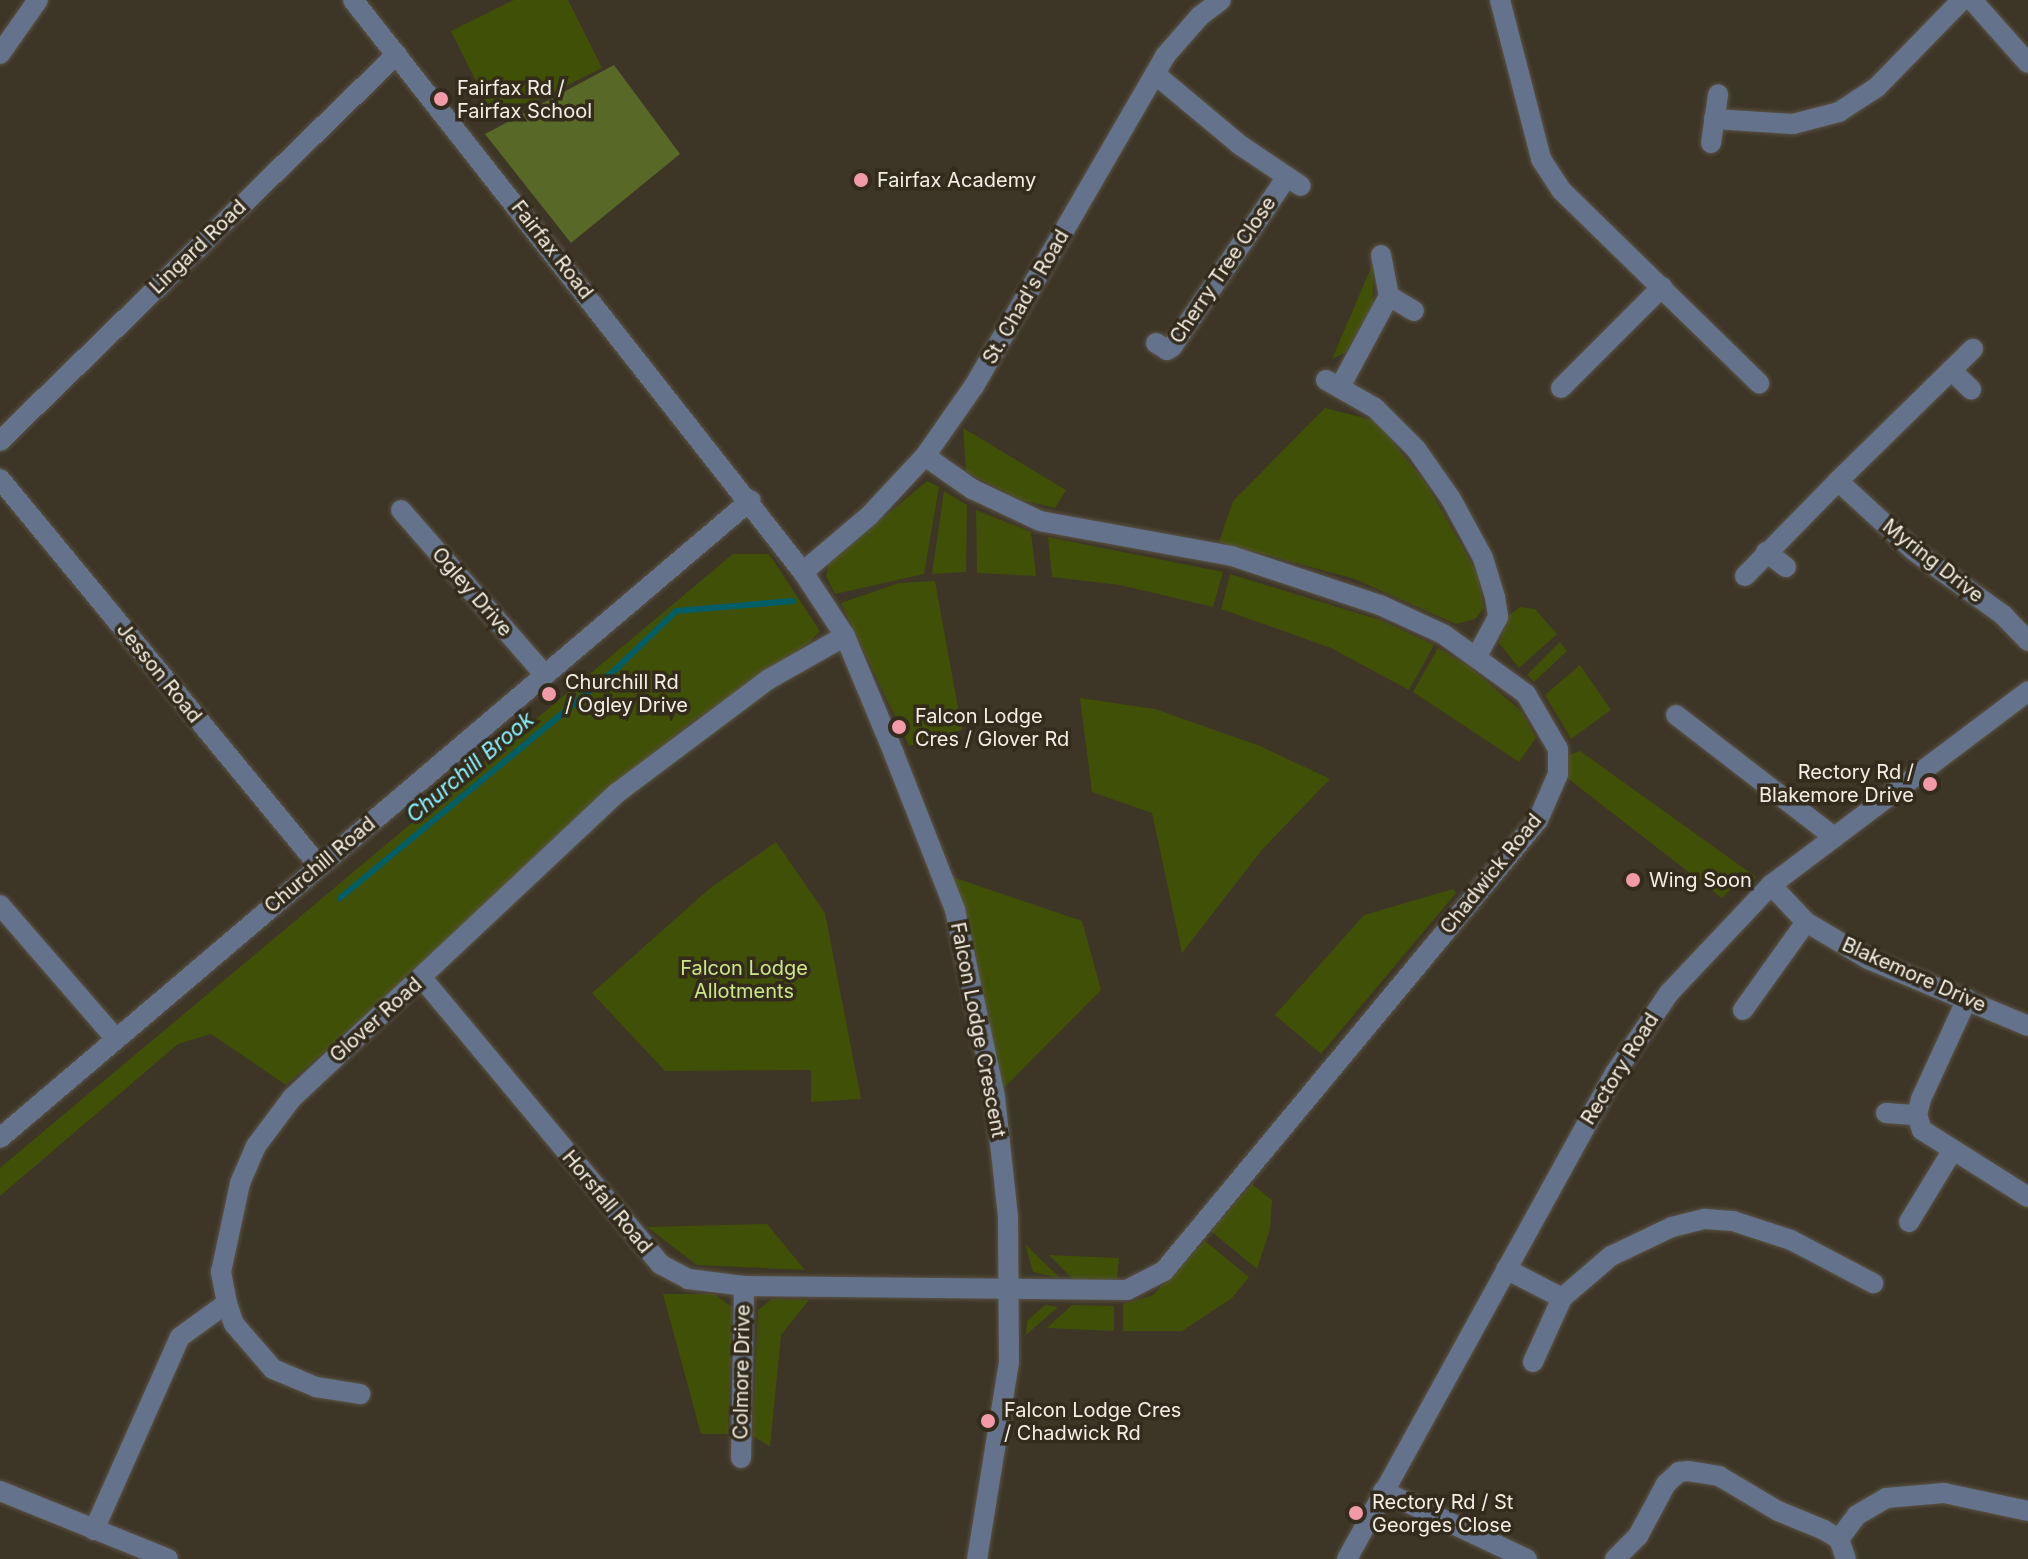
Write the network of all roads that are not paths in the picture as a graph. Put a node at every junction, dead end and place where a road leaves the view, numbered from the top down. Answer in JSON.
{"nodes":[{"id":1,"x":38,"y":0,"type":"edge"},
{"id":2,"x":353,"y":0,"type":"edge"},
{"id":3,"x":1221,"y":0,"type":"edge"},
{"id":4,"x":1500,"y":0,"type":"edge"},
{"id":5,"x":1962,"y":0,"type":"edge"},
{"id":6,"x":1972,"y":0,"type":"edge"},
{"id":7,"x":0,"y":54,"type":"edge"},
{"id":8,"x":397,"y":54,"type":"junction"},
{"id":9,"x":2028,"y":63,"type":"edge"},
{"id":10,"x":1155,"y":74,"type":"junction"},
{"id":11,"x":1718,"y":95,"type":"dead end"},
{"id":12,"x":1714,"y":119,"type":"junction"},
{"id":13,"x":1711,"y":143,"type":"dead end"},
{"id":14,"x":1381,"y":255,"type":"dead end"},
{"id":15,"x":1662,"y":287,"type":"junction"},
{"id":16,"x":1389,"y":296,"type":"junction"},
{"id":17,"x":1414,"y":311,"type":"dead end"},
{"id":18,"x":1156,"y":343,"type":"dead end"},
{"id":19,"x":1973,"y":349,"type":"dead end"},
{"id":20,"x":1951,"y":370,"type":"junction"},
{"id":21,"x":1759,"y":383,"type":"dead end"},
{"id":22,"x":1561,"y":388,"type":"dead end"},
{"id":23,"x":1971,"y":389,"type":"dead end"},
{"id":24,"x":0,"y":441,"type":"edge"},
{"id":25,"x":925,"y":456,"type":"junction"},
{"id":26,"x":0,"y":479,"type":"edge"},
{"id":27,"x":1838,"y":481,"type":"junction"},
{"id":28,"x":751,"y":500,"type":"junction"},
{"id":29,"x":401,"y":510,"type":"dead end"},
{"id":30,"x":1766,"y":552,"type":"junction"},
{"id":31,"x":1786,"y":567,"type":"dead end"},
{"id":32,"x":803,"y":572,"type":"junction"},
{"id":33,"x":1745,"y":576,"type":"dead end"},
{"id":34,"x":845,"y":636,"type":"junction"},
{"id":35,"x":2028,"y":641,"type":"edge"},
{"id":36,"x":1477,"y":656,"type":"junction"},
{"id":37,"x":544,"y":674,"type":"junction"},
{"id":38,"x":2028,"y":691,"type":"edge"},
{"id":39,"x":1676,"y":715,"type":"dead end"},
{"id":40,"x":1834,"y":837,"type":"junction"},
{"id":41,"x":319,"y":866,"type":"junction"},
{"id":42,"x":1771,"y":885,"type":"junction"},
{"id":43,"x":0,"y":905,"type":"edge"},
{"id":44,"x":1806,"y":922,"type":"junction"},
{"id":45,"x":422,"y":978,"type":"junction"},
{"id":46,"x":1967,"y":999,"type":"junction"},
{"id":47,"x":1743,"y":1010,"type":"dead end"},
{"id":48,"x":2028,"y":1025,"type":"edge"},
{"id":49,"x":116,"y":1039,"type":"junction"},
{"id":50,"x":1886,"y":1113,"type":"dead end"},
{"id":51,"x":1917,"y":1115,"type":"junction"},
{"id":52,"x":0,"y":1138,"type":"edge"},
{"id":53,"x":1951,"y":1153,"type":"junction"},
{"id":54,"x":2028,"y":1197,"type":"edge"},
{"id":55,"x":1909,"y":1222,"type":"dead end"},
{"id":56,"x":1506,"y":1269,"type":"junction"},
{"id":57,"x":1873,"y":1283,"type":"dead end"},
{"id":58,"x":744,"y":1286,"type":"junction"},
{"id":59,"x":1009,"y":1291,"type":"junction"},
{"id":60,"x":1562,"y":1298,"type":"junction"},
{"id":61,"x":227,"y":1303,"type":"junction"},
{"id":62,"x":1533,"y":1362,"type":"dead end"},
{"id":63,"x":360,"y":1394,"type":"dead end"},
{"id":64,"x":741,"y":1458,"type":"dead end"},
{"id":65,"x":0,"y":1491,"type":"edge"},
{"id":66,"x":1383,"y":1491,"type":"junction"},
{"id":67,"x":2028,"y":1511,"type":"edge"},
{"id":68,"x":94,"y":1530,"type":"junction"},
{"id":69,"x":1839,"y":1539,"type":"junction"},
{"id":70,"x":1624,"y":1556,"type":"edge"},
{"id":71,"x":168,"y":1559,"type":"edge"},
{"id":72,"x":977,"y":1559,"type":"edge"},
{"id":73,"x":1347,"y":1559,"type":"edge"},
{"id":74,"x":1527,"y":1559,"type":"edge"},
{"id":75,"x":1846,"y":1559,"type":"edge"}],
"edges":[{"from":1,"to":7,"type":"street"},
{"from":2,"to":8,"type":"street","name":"Fairfax Road"},
{"from":3,"to":10,"type":"street","name":"St. Chad's Road"},
{"from":4,"to":15,"type":"street"},
{"from":5,"to":12,"type":"street"},
{"from":6,"to":9,"type":"street"},
{"from":8,"to":24,"type":"street","name":"Lingard Road"},
{"from":8,"to":28,"type":"street","name":"Fairfax Road"},
{"from":10,"to":18,"type":"street","name":"Cherry Tree Close"},
{"from":10,"to":25,"type":"street","name":"St. Chad's Road"},
{"from":11,"to":12,"type":"street"},
{"from":12,"to":13,"type":"street"},
{"from":14,"to":16,"type":"street"},
{"from":15,"to":21,"type":"street"},
{"from":15,"to":22,"type":"street"},
{"from":16,"to":17,"type":"street"},
{"from":16,"to":36,"type":"street"},
{"from":19,"to":20,"type":"street"},
{"from":20,"to":23,"type":"street"},
{"from":20,"to":27,"type":"street"},
{"from":25,"to":32,"type":"street","name":"St. Chad's Road"},
{"from":25,"to":36,"type":"street","name":"Chadwick Road"},
{"from":26,"to":41,"type":"street","name":"Jesson Road"},
{"from":27,"to":30,"type":"street"},
{"from":27,"to":35,"type":"street","name":"Myring Drive"},
{"from":28,"to":32,"type":"street","name":"Falcon Lodge Crescent"},
{"from":28,"to":37,"type":"street","name":"Churchill Road"},
{"from":29,"to":37,"type":"street","name":"Ogley Drive"},
{"from":30,"to":31,"type":"street"},
{"from":30,"to":33,"type":"street"},
{"from":32,"to":34,"type":"street","name":"Falcon Lodge Crescent"},
{"from":34,"to":45,"type":"street","name":"Glover Road"},
{"from":34,"to":59,"type":"street","name":"Falcon Lodge Crescent"},
{"from":36,"to":59,"type":"street","name":"Chadwick Road"},
{"from":37,"to":41,"type":"street","name":"Churchill Road"},
{"from":38,"to":40,"type":"street","name":"Rectory Road"},
{"from":39,"to":40,"type":"street"},
{"from":40,"to":42,"type":"street","name":"Rectory Road"},
{"from":41,"to":49,"type":"street","name":"Churchill Road"},
{"from":42,"to":44,"type":"street","name":"Blakemore Drive"},
{"from":42,"to":56,"type":"street","name":"Rectory Road"},
{"from":43,"to":49,"type":"street"},
{"from":44,"to":46,"type":"street","name":"Blakemore Drive"},
{"from":44,"to":47,"type":"street"},
{"from":45,"to":58,"type":"street","name":"Horsfall Road"},
{"from":45,"to":61,"type":"street","name":"Glover Road"},
{"from":46,"to":48,"type":"street","name":"Blakemore Drive"},
{"from":46,"to":51,"type":"street"},
{"from":49,"to":52,"type":"street","name":"Churchill Road"},
{"from":50,"to":51,"type":"street"},
{"from":51,"to":53,"type":"street"},
{"from":53,"to":54,"type":"street"},
{"from":53,"to":55,"type":"street"},
{"from":56,"to":60,"type":"street"},
{"from":56,"to":66,"type":"street","name":"Rectory Road"},
{"from":57,"to":60,"type":"street"},
{"from":58,"to":59,"type":"street","name":"Horsfall Road"},
{"from":58,"to":64,"type":"street","name":"Colmore Drive"},
{"from":59,"to":72,"type":"street","name":"Falcon Lodge Crescent"},
{"from":60,"to":62,"type":"street"},
{"from":61,"to":63,"type":"street"},
{"from":61,"to":68,"type":"street"},
{"from":65,"to":68,"type":"street"},
{"from":66,"to":73,"type":"street","name":"Rectory Road"},
{"from":66,"to":74,"type":"street"},
{"from":67,"to":69,"type":"street"},
{"from":68,"to":71,"type":"street"},
{"from":69,"to":70,"type":"street"},
{"from":69,"to":75,"type":"street"}]}
